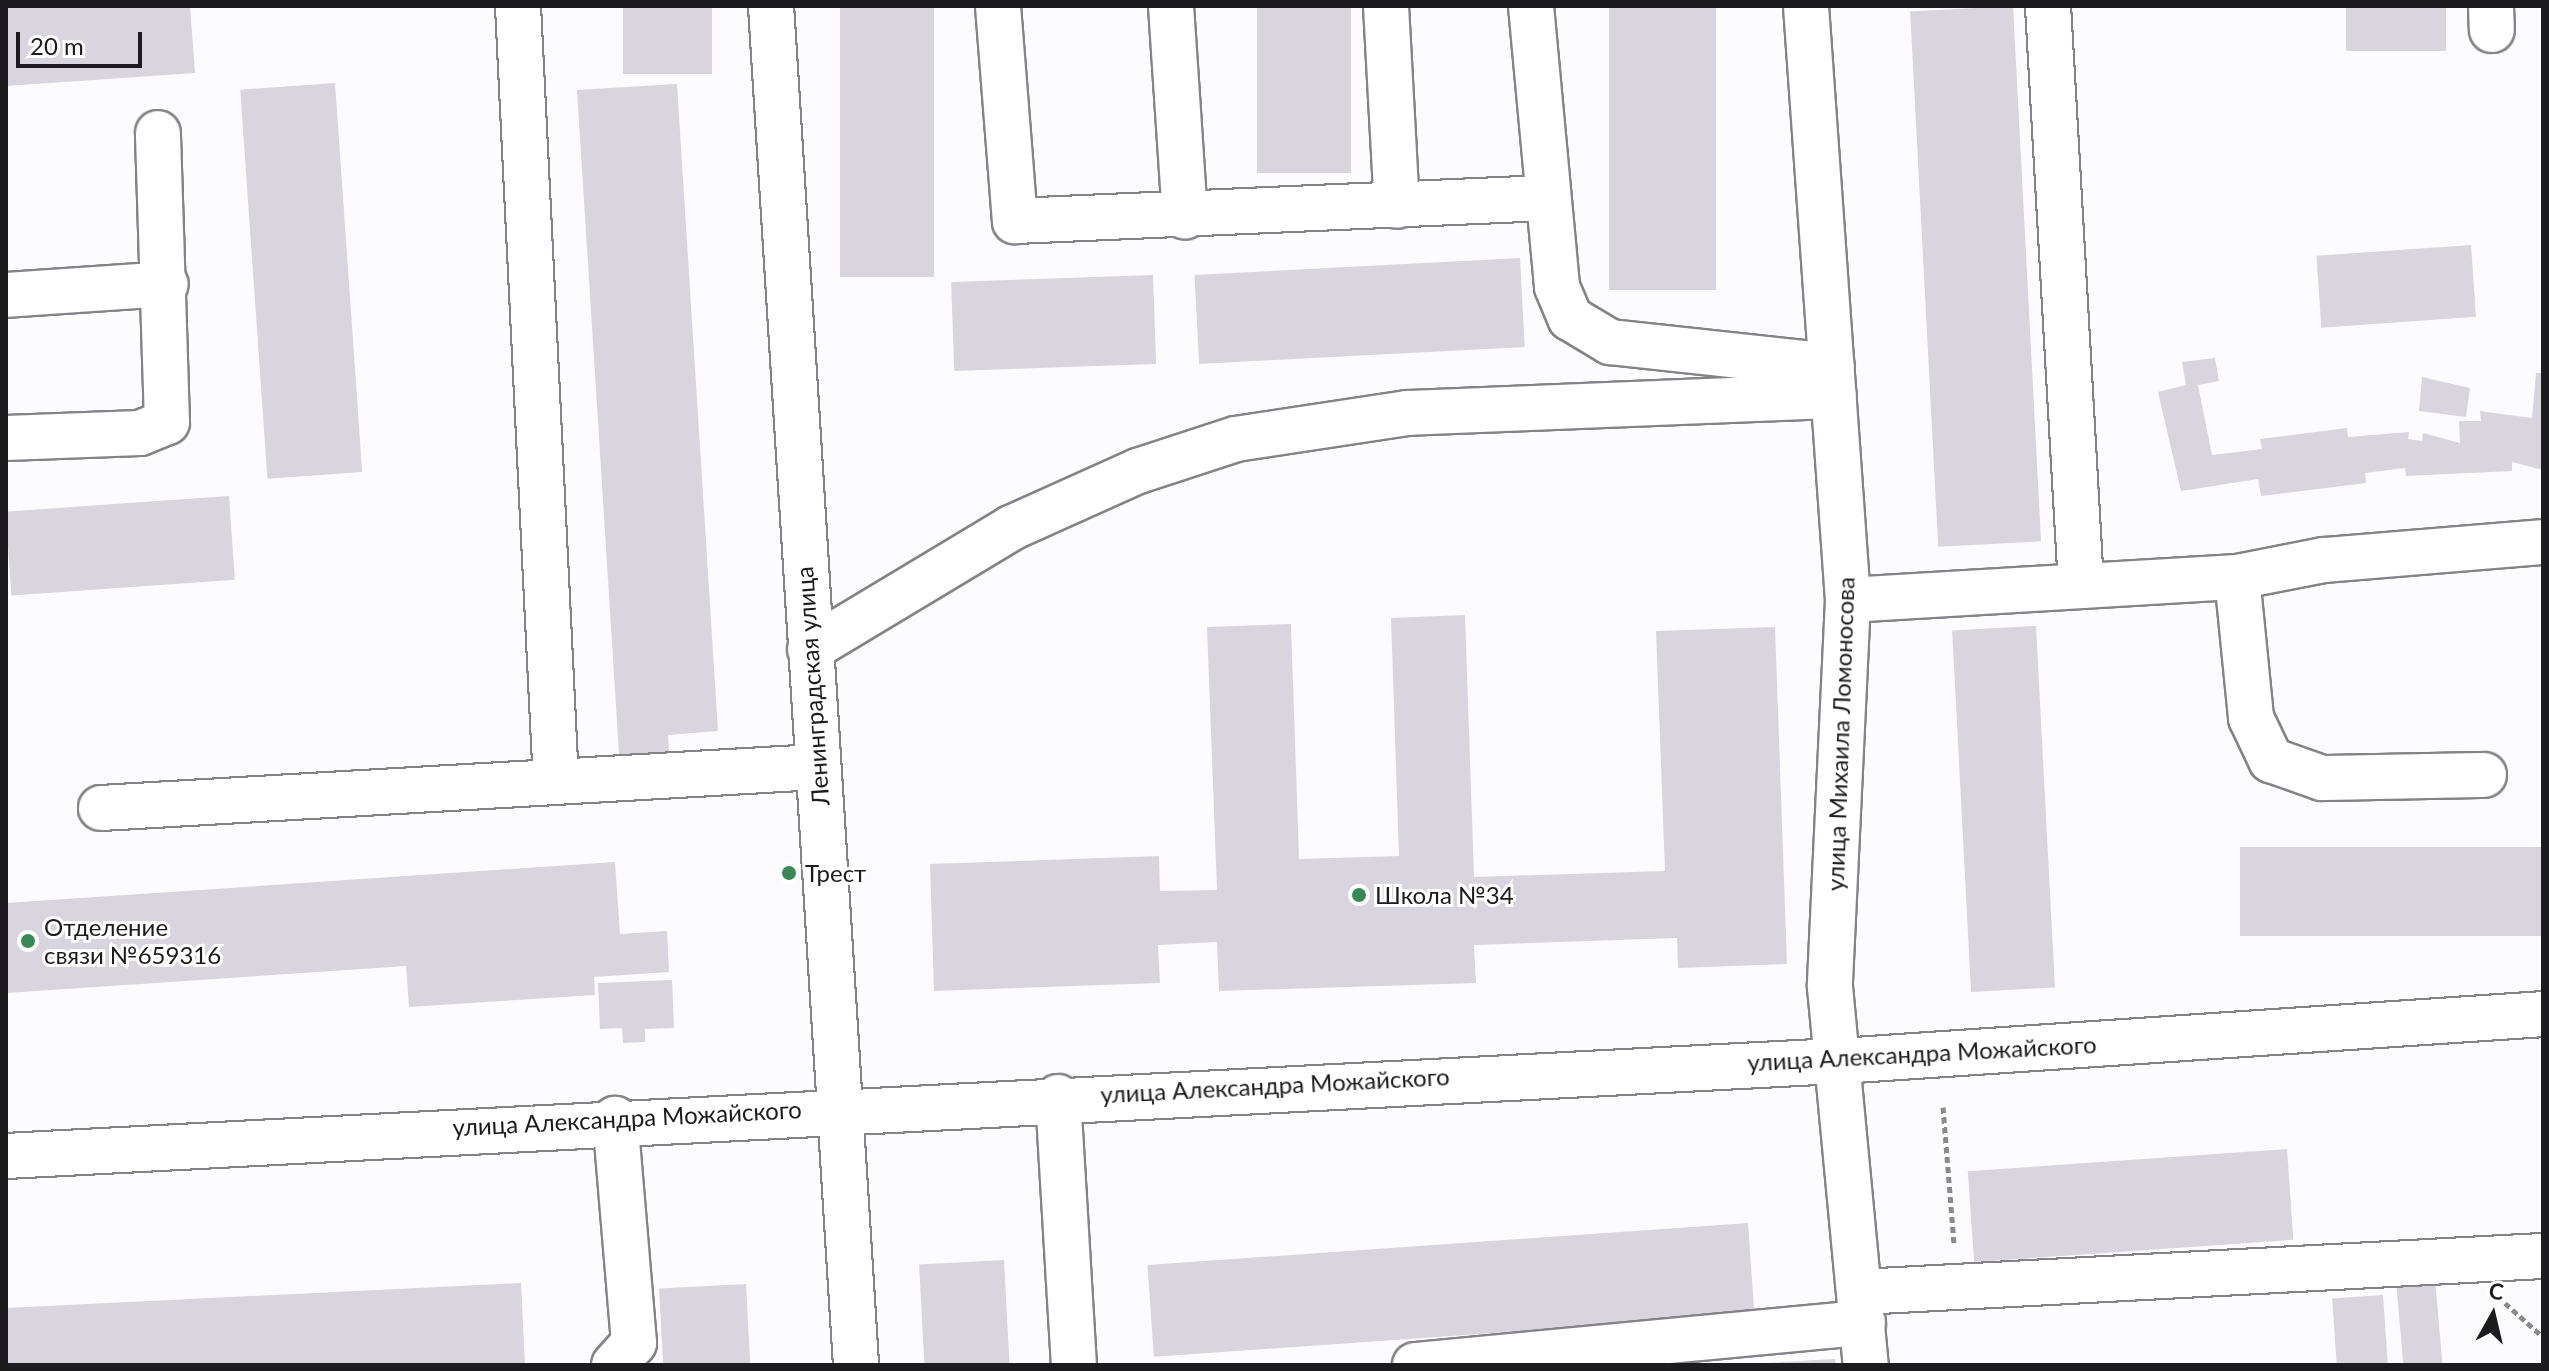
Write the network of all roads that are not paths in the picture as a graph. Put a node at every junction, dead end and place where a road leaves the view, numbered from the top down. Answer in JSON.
{"nodes":[{"id":1,"x":518,"y":6,"type":"edge"},
{"id":2,"x":771,"y":6,"type":"edge"},
{"id":3,"x":998,"y":6,"type":"edge"},
{"id":4,"x":1171,"y":6,"type":"edge"},
{"id":5,"x":1386,"y":6,"type":"edge"},
{"id":6,"x":1531,"y":6,"type":"edge"},
{"id":7,"x":1806,"y":6,"type":"edge"},
{"id":8,"x":2048,"y":6,"type":"edge"},
{"id":9,"x":158,"y":133,"type":"dead end"},
{"id":10,"x":1546,"y":198,"type":"junction"},
{"id":11,"x":1397,"y":206,"type":"junction"},
{"id":12,"x":1185,"y":217,"type":"junction"},
{"id":13,"x":166,"y":284,"type":"junction"},
{"id":14,"x":6,"y":295,"type":"edge"},
{"id":15,"x":1833,"y":381,"type":"junction"},
{"id":16,"x":6,"y":438,"type":"edge"},
{"id":17,"x":2543,"y":542,"type":"edge"},
{"id":18,"x":2237,"y":577,"type":"junction"},
{"id":19,"x":2081,"y":586,"type":"junction"},
{"id":20,"x":1848,"y":600,"type":"junction"},
{"id":21,"x":810,"y":649,"type":"junction"},
{"id":22,"x":817,"y":767,"type":"junction"},
{"id":23,"x":2484,"y":775,"type":"dead end"},
{"id":24,"x":556,"y":782,"type":"junction"},
{"id":25,"x":101,"y":808,"type":"dead end"},
{"id":26,"x":2543,"y":1014,"type":"edge"},
{"id":27,"x":1840,"y":1061,"type":"junction"},
{"id":28,"x":1058,"y":1097,"type":"junction"},
{"id":29,"x":839,"y":1107,"type":"junction"},
{"id":30,"x":615,"y":1119,"type":"junction"},
{"id":31,"x":6,"y":1156,"type":"edge"},
{"id":32,"x":2543,"y":1256,"type":"edge"},
{"id":33,"x":1863,"y":1327,"type":"edge"},
{"id":34,"x":1661,"y":1355,"type":"edge"},
{"id":35,"x":628,"y":1358,"type":"edge"},
{"id":36,"x":856,"y":1365,"type":"edge"},
{"id":37,"x":1074,"y":1365,"type":"edge"},
{"id":38,"x":1415,"y":1365,"type":"edge"}],
"edges":[{"from":1,"to":24,"type":"street"},
{"from":2,"to":21,"type":"street","name":"Ленинградская улица"},
{"from":3,"to":12,"type":"street"},
{"from":4,"to":12,"type":"street"},
{"from":5,"to":11,"type":"street"},
{"from":6,"to":10,"type":"street"},
{"from":7,"to":15,"type":"street","name":"улица Михаила Ломоносова"},
{"from":8,"to":19,"type":"street"},
{"from":9,"to":13,"type":"street"},
{"from":10,"to":11,"type":"street"},
{"from":10,"to":15,"type":"street"},
{"from":11,"to":12,"type":"street"},
{"from":13,"to":14,"type":"street"},
{"from":13,"to":16,"type":"street"},
{"from":15,"to":20,"type":"street","name":"улица Михаила Ломоносова"},
{"from":15,"to":21,"type":"street"},
{"from":17,"to":18,"type":"street"},
{"from":18,"to":19,"type":"street"},
{"from":18,"to":23,"type":"street"},
{"from":19,"to":20,"type":"street"},
{"from":20,"to":27,"type":"street","name":"улица Михаила Ломоносова"},
{"from":21,"to":22,"type":"street","name":"Ленинградская улица"},
{"from":22,"to":24,"type":"street"},
{"from":22,"to":29,"type":"street","name":"Ленинградская улица"},
{"from":24,"to":25,"type":"street"},
{"from":26,"to":27,"type":"street","name":"улица Александра Можайского"},
{"from":27,"to":28,"type":"street","name":"улица Александра Можайского"},
{"from":27,"to":33,"type":"street","name":"улица Михаила Ломоносова"},
{"from":28,"to":29,"type":"street","name":"улица Александра Можайского"},
{"from":28,"to":37,"type":"street"},
{"from":29,"to":30,"type":"street","name":"улица Александра Можайского"},
{"from":29,"to":36,"type":"street","name":"Ленинградская улица"},
{"from":30,"to":31,"type":"street","name":"улица Александра Можайского"},
{"from":30,"to":35,"type":"street"},
{"from":32,"to":33,"type":"street"},
{"from":33,"to":34,"type":"street"},
{"from":34,"to":38,"type":"street"}]}
